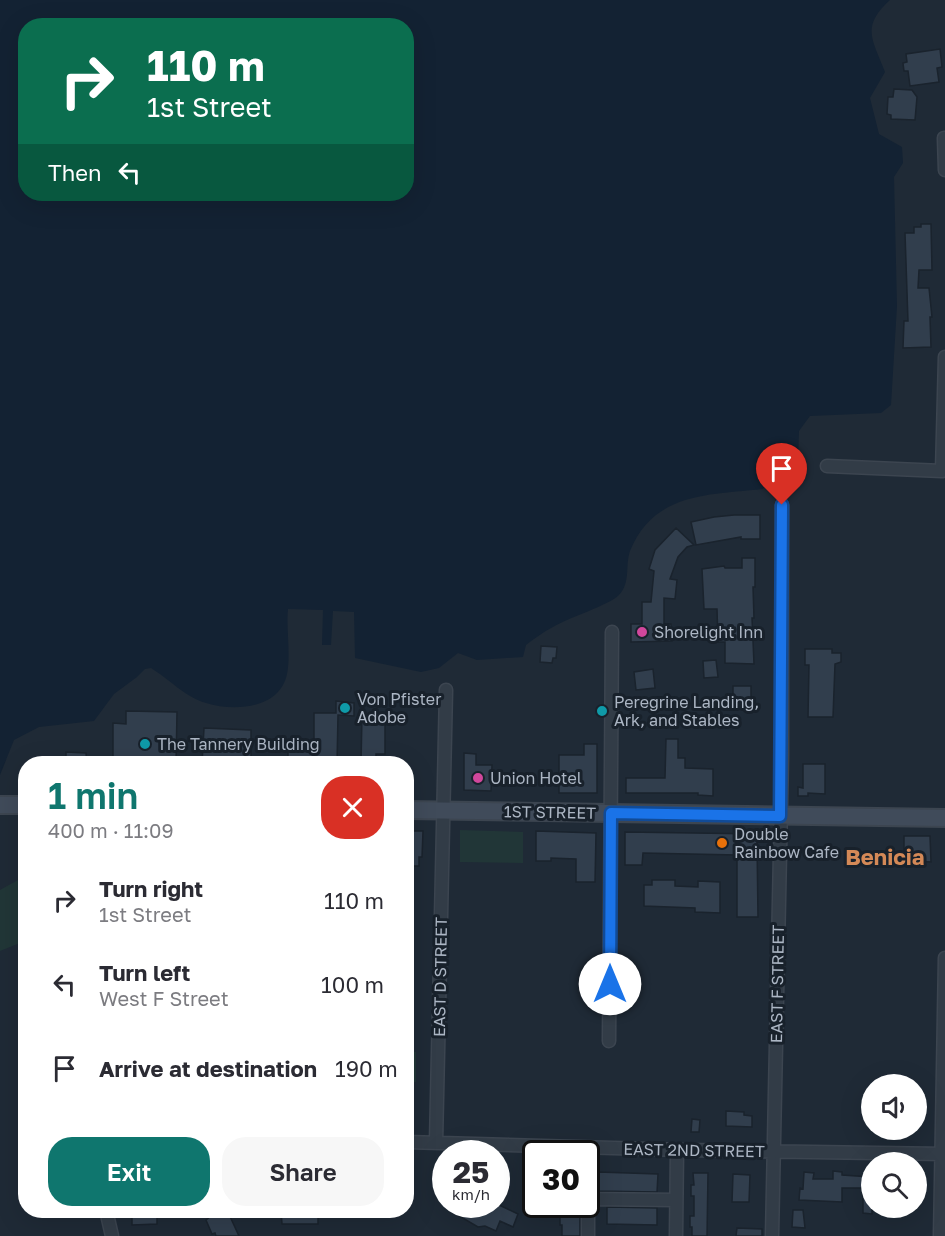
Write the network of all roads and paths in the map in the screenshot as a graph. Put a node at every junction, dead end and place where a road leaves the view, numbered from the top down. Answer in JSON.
{"nodes":[{"id":1,"x":944,"y":138,"type":"edge"},
{"id":2,"x":945,"y":170,"type":"edge"},
{"id":3,"x":945,"y":357,"type":"edge"},
{"id":4,"x":827,"y":466,"type":"dead end"},
{"id":5,"x":943,"y":473,"type":"edge"},
{"id":6,"x":782,"y":505,"type":"dead end"},
{"id":7,"x":612,"y":632,"type":"dead end"},
{"id":8,"x":446,"y":690,"type":"dead end"},
{"id":9,"x":0,"y":805,"type":"edge"},
{"id":10,"x":18,"y":805,"type":"edge"},
{"id":11,"x":414,"y":810,"type":"edge"},
{"id":12,"x":443,"y":811,"type":"junction"},
{"id":13,"x":611,"y":813,"type":"junction"},
{"id":14,"x":780,"y":816,"type":"junction"},
{"id":15,"x":945,"y":818,"type":"edge"},
{"id":16,"x":945,"y":958,"type":"edge"},
{"id":17,"x":609,"y":1041,"type":"dead end"},
{"id":18,"x":436,"y":1140,"type":"edge"},
{"id":19,"x":414,"y":1142,"type":"edge"},
{"id":20,"x":432,"y":1143,"type":"edge"},
{"id":21,"x":510,"y":1145,"type":"edge"},
{"id":22,"x":676,"y":1150,"type":"junction"},
{"id":23,"x":774,"y":1151,"type":"junction"},
{"id":24,"x":943,"y":1154,"type":"edge"},
{"id":25,"x":600,"y":1199,"type":"edge"},
{"id":26,"x":676,"y":1200,"type":"junction"},
{"id":27,"x":108,"y":1218,"type":"edge"},
{"id":28,"x":588,"y":1218,"type":"edge"},
{"id":29,"x":112,"y":1236,"type":"edge"},
{"id":30,"x":588,"y":1236,"type":"edge"},
{"id":31,"x":676,"y":1236,"type":"edge"},
{"id":32,"x":772,"y":1236,"type":"edge"},
{"id":33,"x":940,"y":1236,"type":"edge"}],
"edges":[{"from":1,"to":2,"type":"street"},
{"from":3,"to":5,"type":"street"},
{"from":4,"to":5,"type":"street"},
{"from":6,"to":14,"type":"street","name":"EAST F STREET"},
{"from":7,"to":13,"type":"street"},
{"from":8,"to":12,"type":"street","name":"EAST D STREET"},
{"from":9,"to":10,"type":"main road"},
{"from":11,"to":12,"type":"main road","name":"1ST STREET"},
{"from":12,"to":13,"type":"main road","name":"1ST STREET"},
{"from":12,"to":18,"type":"street","name":"EAST D STREET"},
{"from":13,"to":14,"type":"main road","name":"1ST STREET"},
{"from":13,"to":17,"type":"street"},
{"from":14,"to":15,"type":"main road","name":"1ST STREET"},
{"from":14,"to":23,"type":"street","name":"EAST F STREET"},
{"from":16,"to":24,"type":"street"},
{"from":19,"to":20,"type":"street","name":"EAST 2ND STREET"},
{"from":21,"to":22,"type":"street","name":"EAST 2ND STREET"},
{"from":22,"to":23,"type":"street","name":"EAST 2ND STREET"},
{"from":22,"to":26,"type":"street"},
{"from":23,"to":24,"type":"street","name":"EAST 2ND STREET"},
{"from":23,"to":32,"type":"street","name":"EAST F STREET"},
{"from":24,"to":33,"type":"street"},
{"from":25,"to":26,"type":"street"},
{"from":26,"to":31,"type":"street"},
{"from":27,"to":29,"type":"street"},
{"from":28,"to":30,"type":"street"}]}
